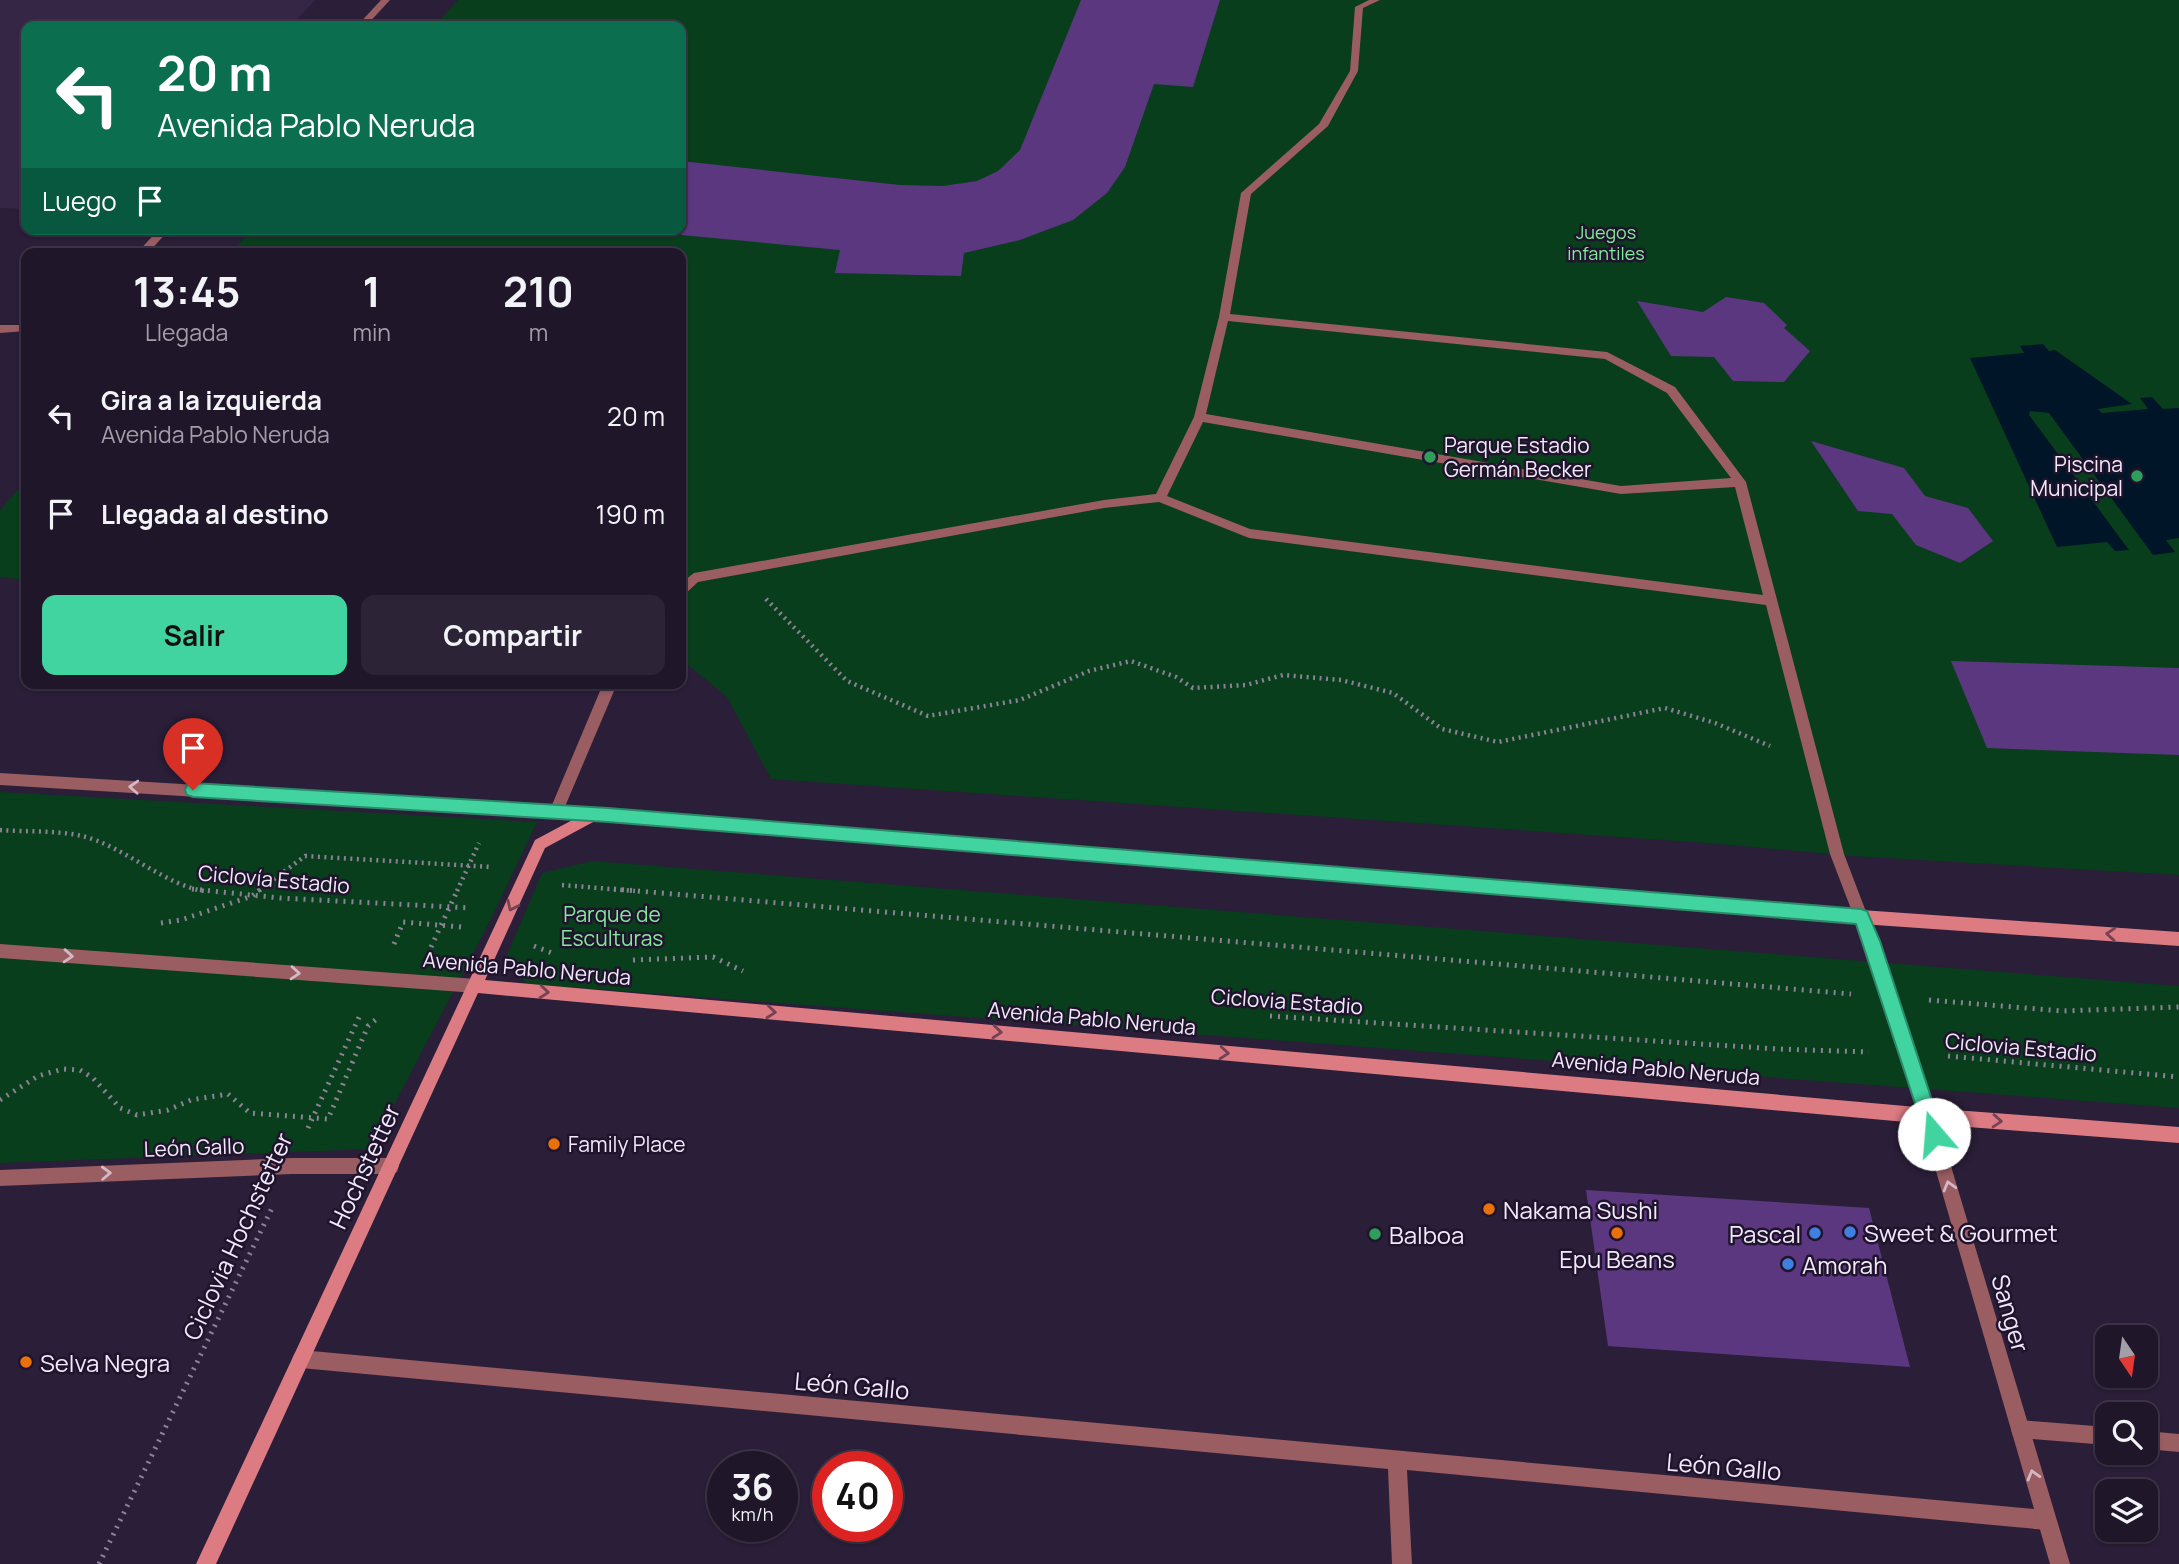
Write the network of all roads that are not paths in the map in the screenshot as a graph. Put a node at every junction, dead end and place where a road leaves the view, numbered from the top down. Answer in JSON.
{"nodes":[{"id":1,"x":386,"y":0,"type":"edge"},
{"id":2,"x":1376,"y":0,"type":"edge"},
{"id":3,"x":366,"y":21,"type":"edge"},
{"id":4,"x":159,"y":235,"type":"edge"},
{"id":5,"x":147,"y":248,"type":"edge"},
{"id":6,"x":1224,"y":317,"type":"junction"},
{"id":7,"x":21,"y":329,"type":"edge"},
{"id":8,"x":2,"y":331,"type":"edge"},
{"id":9,"x":1200,"y":417,"type":"junction"},
{"id":10,"x":1740,"y":482,"type":"junction"},
{"id":11,"x":1160,"y":498,"type":"junction"},
{"id":12,"x":686,"y":586,"type":"edge"},
{"id":13,"x":1770,"y":601,"type":"junction"},
{"id":14,"x":608,"y":689,"type":"edge"},
{"id":15,"x":0,"y":779,"type":"edge"},
{"id":16,"x":556,"y":812,"type":"junction"},
{"id":17,"x":593,"y":815,"type":"junction"},
{"id":18,"x":1861,"y":917,"type":"junction"},
{"id":19,"x":2179,"y":939,"type":"edge"},
{"id":20,"x":0,"y":951,"type":"edge"},
{"id":21,"x":476,"y":986,"type":"junction"},
{"id":22,"x":1928,"y":1116,"type":"junction"},
{"id":23,"x":2179,"y":1135,"type":"edge"},
{"id":24,"x":391,"y":1166,"type":"junction"},
{"id":25,"x":0,"y":1178,"type":"edge"},
{"id":26,"x":302,"y":1359,"type":"junction"},
{"id":27,"x":2020,"y":1429,"type":"junction"},
{"id":28,"x":2095,"y":1435,"type":"edge"},
{"id":29,"x":2158,"y":1441,"type":"edge"},
{"id":30,"x":2179,"y":1443,"type":"edge"},
{"id":31,"x":1398,"y":1460,"type":"junction"},
{"id":32,"x":2046,"y":1520,"type":"junction"},
{"id":33,"x":206,"y":1564,"type":"edge"},
{"id":34,"x":1402,"y":1564,"type":"edge"},
{"id":35,"x":2060,"y":1564,"type":"edge"}],
"edges":[{"from":1,"to":3,"type":"street"},
{"from":2,"to":6,"type":"street"},
{"from":4,"to":5,"type":"street"},
{"from":6,"to":9,"type":"street"},
{"from":6,"to":10,"type":"street"},
{"from":7,"to":8,"type":"street"},
{"from":9,"to":10,"type":"street"},
{"from":9,"to":11,"type":"street"},
{"from":10,"to":13,"type":"street","name":"Sanger"},
{"from":11,"to":12,"type":"street"},
{"from":11,"to":13,"type":"street"},
{"from":13,"to":18,"type":"street","name":"Sanger"},
{"from":14,"to":16,"type":"street"},
{"from":16,"to":15,"type":"street","one_way":true},
{"from":16,"to":17,"type":"street"},
{"from":17,"to":18,"type":"main road"},
{"from":17,"to":21,"type":"main road","name":"Hochstetter","one_way":true},
{"from":19,"to":18,"type":"main road","one_way":true},
{"from":18,"to":22,"type":"street","name":"Sanger"},
{"from":20,"to":21,"type":"street","name":"Avenida Pablo Neruda","one_way":true},
{"from":21,"to":22,"type":"main road","name":"Avenida Pablo Neruda","one_way":true},
{"from":21,"to":24,"type":"main road","name":"Hochstetter"},
{"from":22,"to":23,"type":"main road","name":"Avenida Pablo Neruda","one_way":true},
{"from":27,"to":22,"type":"street","name":"Sanger","one_way":true},
{"from":25,"to":24,"type":"street","name":"León Gallo","one_way":true},
{"from":24,"to":26,"type":"main road","name":"Hochstetter"},
{"from":26,"to":31,"type":"street","name":"León Gallo"},
{"from":26,"to":33,"type":"main road","name":"Hochstetter"},
{"from":27,"to":28,"type":"street"},
{"from":32,"to":27,"type":"street","name":"Sanger","one_way":true},
{"from":29,"to":30,"type":"street"},
{"from":31,"to":32,"type":"street","name":"León Gallo"},
{"from":31,"to":34,"type":"street"},
{"from":32,"to":35,"type":"street","name":"Sanger"}]}
